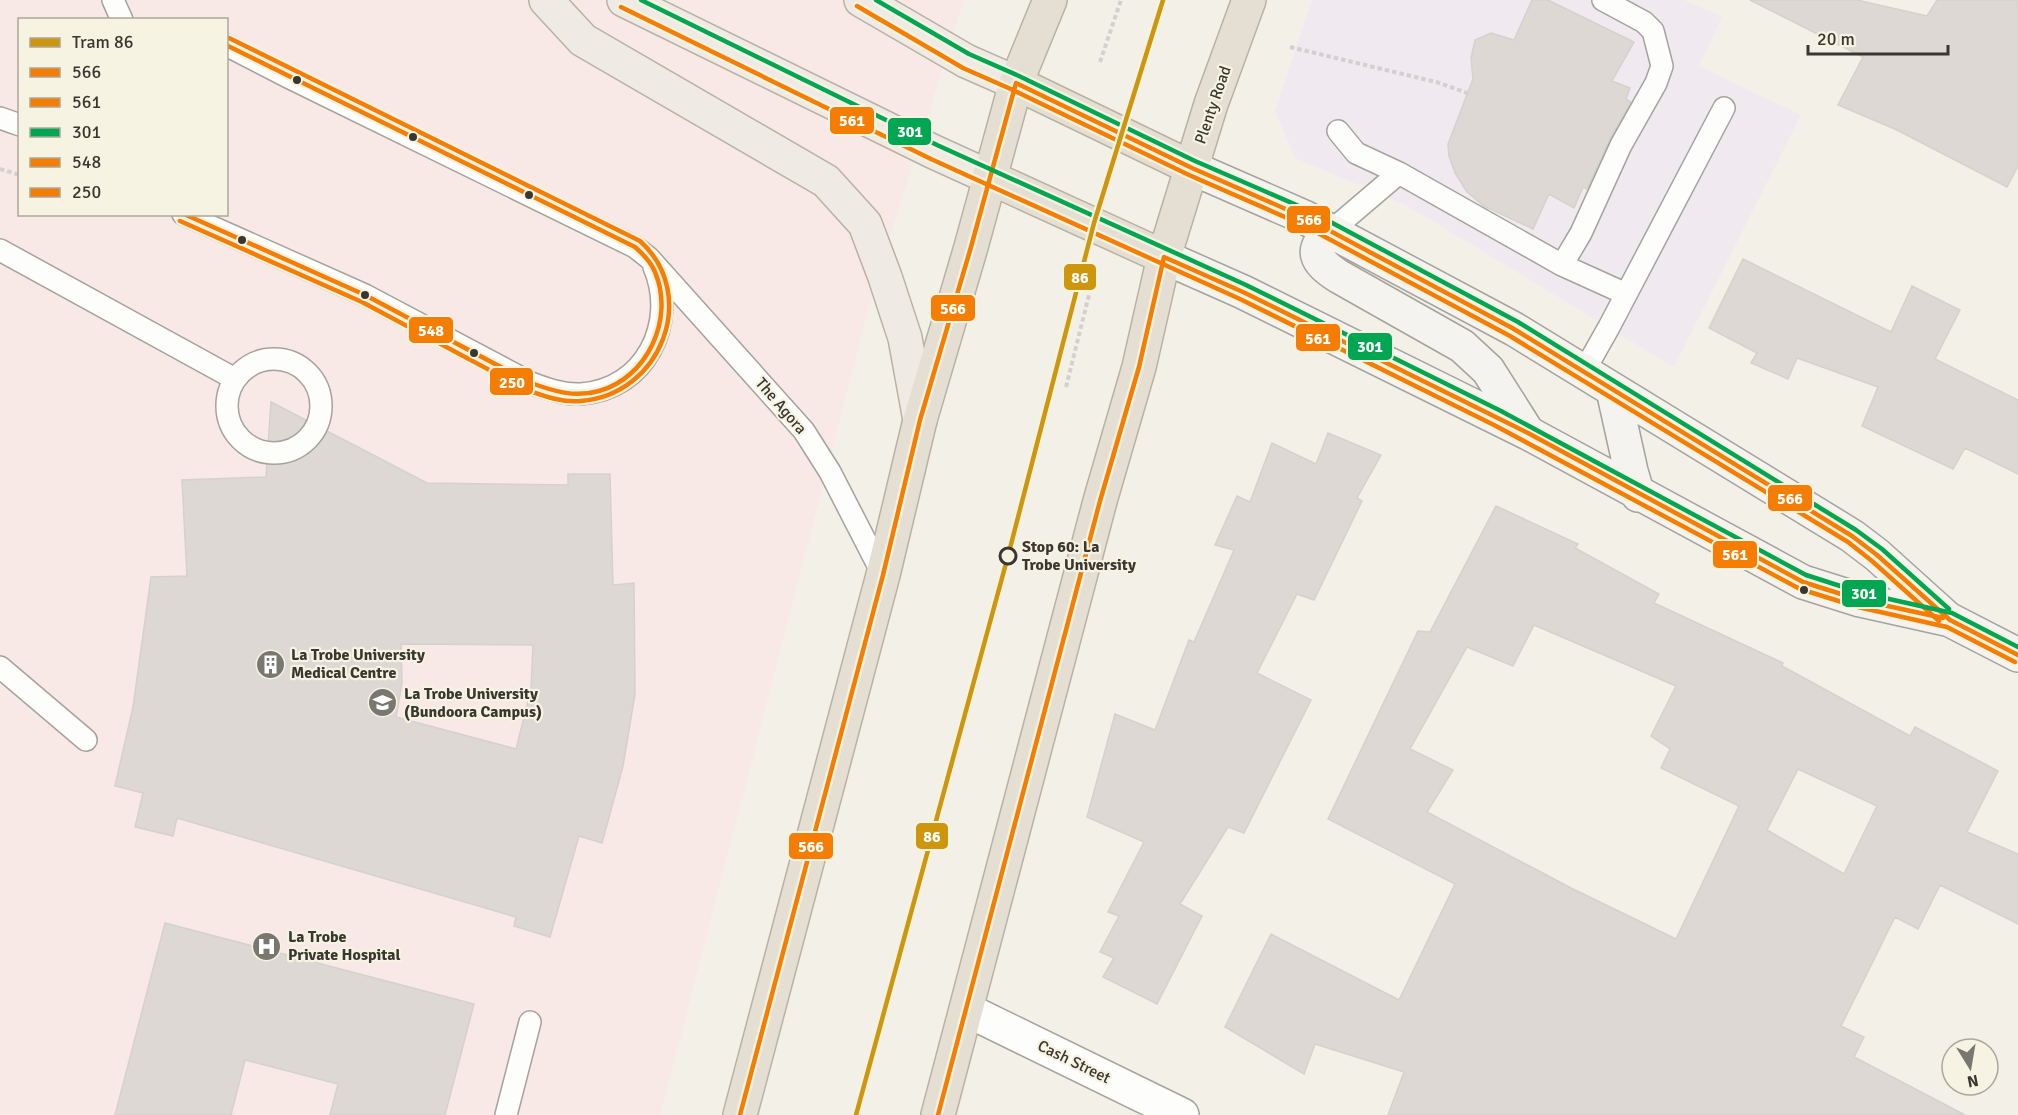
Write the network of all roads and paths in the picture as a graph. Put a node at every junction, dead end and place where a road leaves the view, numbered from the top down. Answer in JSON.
{"nodes":[{"id":1,"x":113,"y":0,"type":"edge"},
{"id":2,"x":546,"y":0,"type":"edge"},
{"id":3,"x":624,"y":0,"type":"edge"},
{"id":4,"x":861,"y":0,"type":"edge"},
{"id":5,"x":1050,"y":0,"type":"edge"},
{"id":6,"x":1121,"y":0,"type":"edge"},
{"id":7,"x":1249,"y":0,"type":"edge"},
{"id":8,"x":1603,"y":0,"type":"edge"},
{"id":9,"x":121,"y":18,"type":"edge"},
{"id":10,"x":228,"y":46,"type":"edge"},
{"id":11,"x":1290,"y":47,"type":"dead end"},
{"id":12,"x":1100,"y":62,"type":"dead end"},
{"id":13,"x":1016,"y":83,"type":"junction"},
{"id":14,"x":1467,"y":93,"type":"dead end"},
{"id":15,"x":1724,"y":108,"type":"dead end"},
{"id":16,"x":0,"y":118,"type":"edge"},
{"id":17,"x":18,"y":124,"type":"edge"},
{"id":18,"x":1338,"y":131,"type":"dead end"},
{"id":19,"x":1192,"y":168,"type":"junction"},
{"id":20,"x":0,"y":169,"type":"edge"},
{"id":21,"x":18,"y":174,"type":"edge"},
{"id":22,"x":1400,"y":174,"type":"junction"},
{"id":23,"x":989,"y":177,"type":"junction"},
{"id":24,"x":187,"y":216,"type":"edge"},
{"id":25,"x":1332,"y":231,"type":"junction"},
{"id":26,"x":0,"y":250,"type":"edge"},
{"id":27,"x":1164,"y":257,"type":"junction"},
{"id":28,"x":649,"y":258,"type":"junction"},
{"id":29,"x":1562,"y":265,"type":"junction"},
{"id":30,"x":1626,"y":294,"type":"junction"},
{"id":31,"x":1089,"y":295,"type":"dead end"},
{"id":32,"x":1583,"y":373,"type":"junction"},
{"id":33,"x":235,"y":379,"type":"junction"},
{"id":34,"x":1066,"y":387,"type":"dead end"},
{"id":35,"x":1613,"y":390,"type":"junction"},
{"id":36,"x":920,"y":420,"type":"junction"},
{"id":37,"x":1528,"y":433,"type":"junction"},
{"id":38,"x":1638,"y":495,"type":"junction"},
{"id":39,"x":883,"y":575,"type":"junction"},
{"id":40,"x":1950,"y":620,"type":"junction"},
{"id":41,"x":2018,"y":655,"type":"edge"},
{"id":42,"x":0,"y":667,"type":"edge"},
{"id":43,"x":86,"y":740,"type":"dead end"},
{"id":44,"x":966,"y":1010,"type":"junction"},
{"id":45,"x":530,"y":1022,"type":"dead end"},
{"id":46,"x":506,"y":1115,"type":"edge"},
{"id":47,"x":740,"y":1115,"type":"edge"},
{"id":48,"x":938,"y":1115,"type":"edge"},
{"id":49,"x":1182,"y":1115,"type":"edge"}],
"edges":[{"from":1,"to":9,"type":"lane"},
{"from":2,"to":36,"type":"main road"},
{"from":3,"to":23,"type":"main road"},
{"from":4,"to":13,"type":"main road"},
{"from":5,"to":13,"type":"highway"},
{"from":6,"to":12,"type":"path"},
{"from":7,"to":19,"type":"highway","name":"Plenty Road"},
{"from":8,"to":29,"type":"lane"},
{"from":10,"to":28,"type":"lane","name":"The Agora"},
{"from":11,"to":14,"type":"path"},
{"from":13,"to":19,"type":"highway"},
{"from":13,"to":23,"type":"highway"},
{"from":15,"to":30,"type":"lane"},
{"from":16,"to":17,"type":"lane"},
{"from":18,"to":22,"type":"lane"},
{"from":19,"to":25,"type":"main road"},
{"from":19,"to":27,"type":"highway","name":"Plenty Road"},
{"from":20,"to":21,"type":"path"},
{"from":22,"to":25,"type":"lane"},
{"from":22,"to":29,"type":"lane"},
{"from":23,"to":27,"type":"highway"},
{"from":23,"to":36,"type":"highway"},
{"from":24,"to":28,"type":"lane"},
{"from":25,"to":32,"type":"main road"},
{"from":25,"to":37,"type":"main road"},
{"from":26,"to":33,"type":"lane"},
{"from":27,"to":37,"type":"main road"},
{"from":27,"to":44,"type":"highway","name":"Plenty Road"},
{"from":28,"to":39,"type":"lane","name":"The Agora"},
{"from":29,"to":30,"type":"lane"},
{"from":30,"to":32,"type":"lane"},
{"from":31,"to":34,"type":"path"},
{"from":32,"to":35,"type":"main road"},
{"from":33,"to":33,"type":"lane"},
{"from":35,"to":38,"type":"main road"},
{"from":35,"to":40,"type":"main road"},
{"from":36,"to":39,"type":"highway"},
{"from":37,"to":38,"type":"main road"},
{"from":38,"to":40,"type":"main road"},
{"from":39,"to":47,"type":"highway"},
{"from":40,"to":41,"type":"main road"},
{"from":42,"to":43,"type":"lane"},
{"from":44,"to":48,"type":"highway","name":"Plenty Road"},
{"from":44,"to":49,"type":"street","name":"Cash Street"},
{"from":45,"to":46,"type":"lane"}]}
